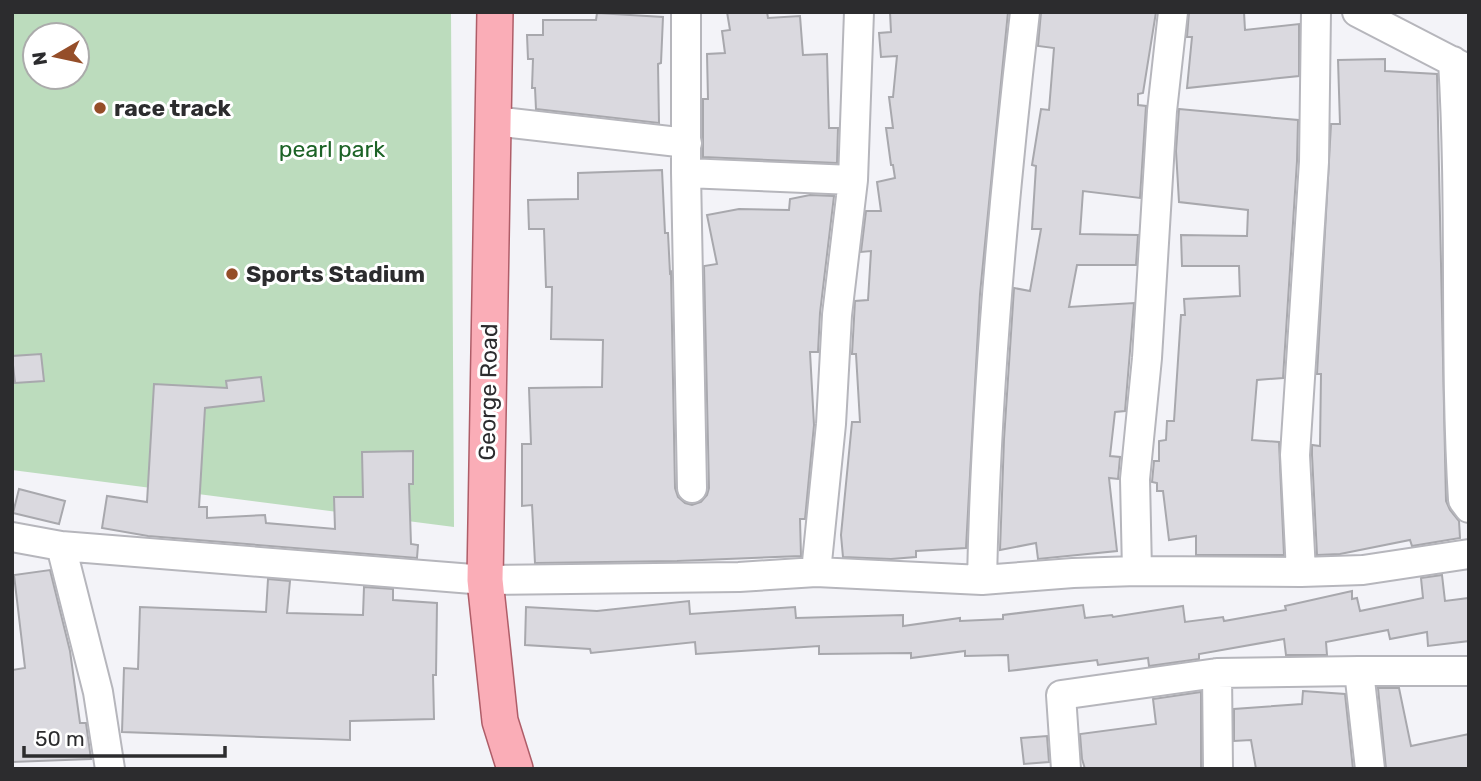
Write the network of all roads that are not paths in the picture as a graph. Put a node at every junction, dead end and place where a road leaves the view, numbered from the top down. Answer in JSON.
{"nodes":[{"id":1,"x":495,"y":12,"type":"edge"},
{"id":2,"x":686,"y":12,"type":"edge"},
{"id":3,"x":859,"y":12,"type":"edge"},
{"id":4,"x":1025,"y":12,"type":"edge"},
{"id":5,"x":1173,"y":12,"type":"edge"},
{"id":6,"x":1316,"y":12,"type":"edge"},
{"id":7,"x":1357,"y":12,"type":"edge"},
{"id":8,"x":1461,"y":65,"type":"edge"},
{"id":9,"x":493,"y":121,"type":"junction"},
{"id":10,"x":687,"y":144,"type":"junction"},
{"id":11,"x":686,"y":173,"type":"junction"},
{"id":12,"x":853,"y":180,"type":"junction"},
{"id":13,"x":692,"y":488,"type":"dead end"},
{"id":14,"x":1469,"y":508,"type":"edge"},
{"id":15,"x":12,"y":537,"type":"edge"},
{"id":16,"x":61,"y":547,"type":"junction"},
{"id":17,"x":1469,"y":554,"type":"edge"},
{"id":18,"x":1137,"y":571,"type":"junction"},
{"id":19,"x":816,"y":572,"type":"junction"},
{"id":20,"x":1301,"y":572,"type":"junction"},
{"id":21,"x":485,"y":580,"type":"junction"},
{"id":22,"x":982,"y":580,"type":"junction"},
{"id":23,"x":1359,"y":671,"type":"junction"},
{"id":24,"x":1469,"y":671,"type":"edge"},
{"id":25,"x":1217,"y":673,"type":"junction"},
{"id":26,"x":110,"y":769,"type":"edge"},
{"id":27,"x":515,"y":769,"type":"edge"},
{"id":28,"x":1066,"y":769,"type":"edge"},
{"id":29,"x":1218,"y":769,"type":"edge"},
{"id":30,"x":1370,"y":769,"type":"edge"}],
"edges":[{"from":1,"to":9,"type":"main road","name":"George Road"},
{"from":2,"to":10,"type":"street"},
{"from":3,"to":12,"type":"street"},
{"from":4,"to":22,"type":"street"},
{"from":5,"to":18,"type":"street"},
{"from":6,"to":20,"type":"street"},
{"from":7,"to":8,"type":"street"},
{"from":8,"to":14,"type":"street"},
{"from":9,"to":10,"type":"street"},
{"from":9,"to":21,"type":"main road","name":"George Road"},
{"from":10,"to":11,"type":"street"},
{"from":11,"to":12,"type":"street"},
{"from":11,"to":13,"type":"street"},
{"from":12,"to":19,"type":"street"},
{"from":15,"to":16,"type":"street"},
{"from":16,"to":21,"type":"street"},
{"from":16,"to":26,"type":"street"},
{"from":17,"to":20,"type":"street"},
{"from":18,"to":20,"type":"street"},
{"from":18,"to":22,"type":"street"},
{"from":19,"to":21,"type":"street"},
{"from":19,"to":22,"type":"street"},
{"from":21,"to":27,"type":"main road","name":"George Road"},
{"from":23,"to":24,"type":"street"},
{"from":23,"to":25,"type":"street"},
{"from":23,"to":30,"type":"street"},
{"from":25,"to":28,"type":"street"},
{"from":25,"to":29,"type":"street"}]}
